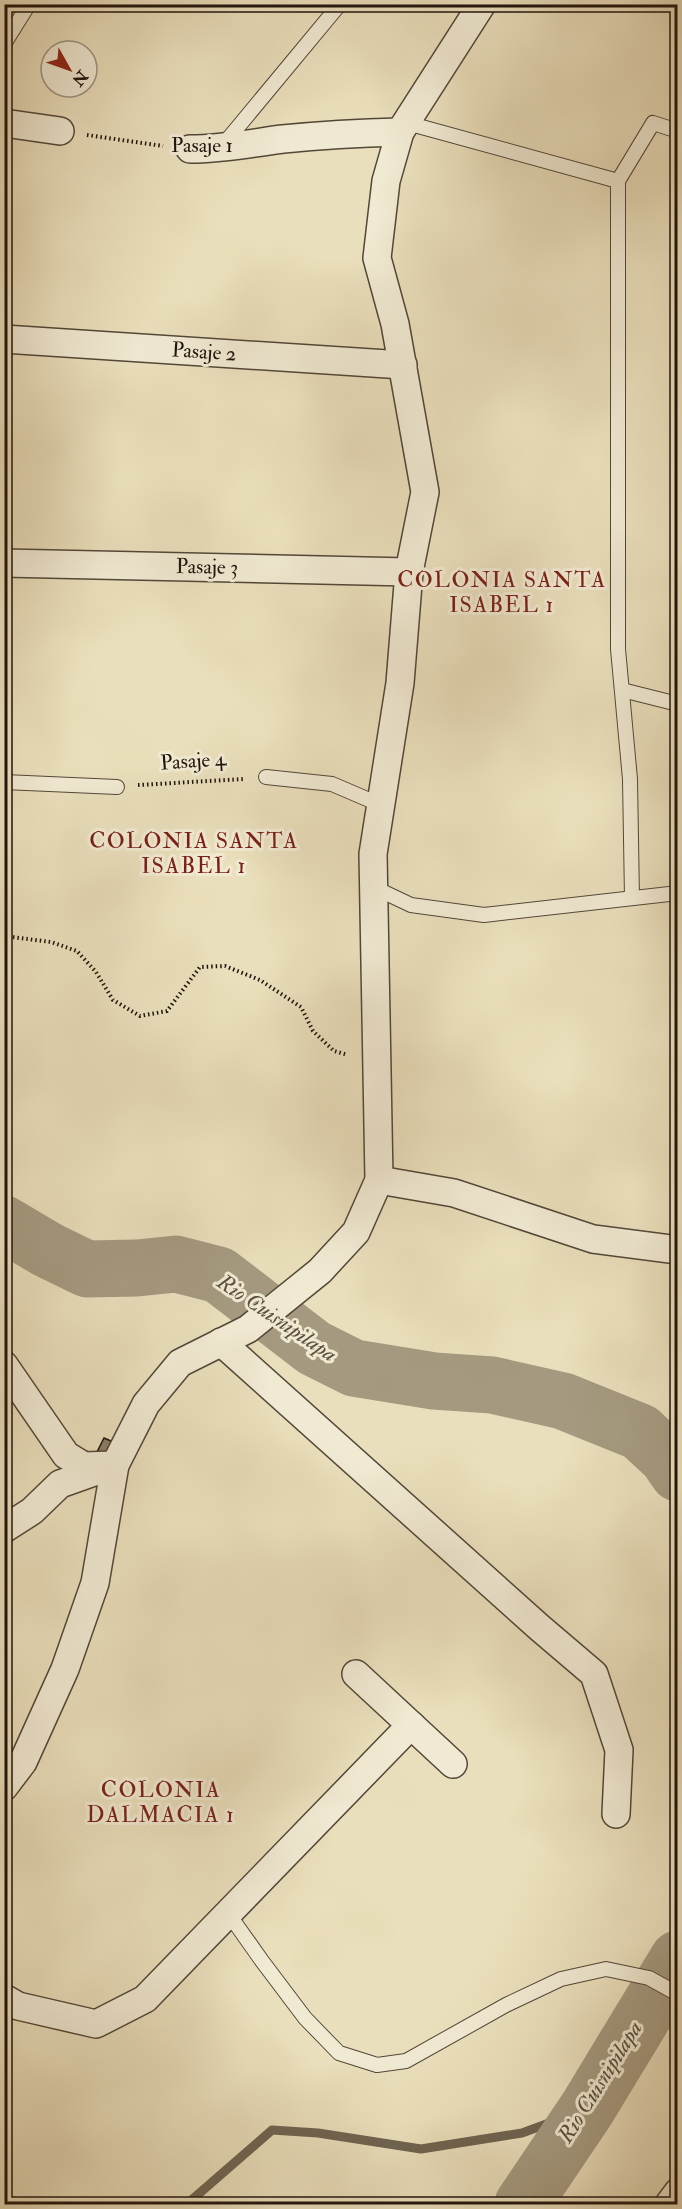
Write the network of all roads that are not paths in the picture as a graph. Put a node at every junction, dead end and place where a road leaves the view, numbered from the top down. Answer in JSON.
{"nodes":[{"id":1,"x":29,"y":4,"type":"edge"},
{"id":2,"x":340,"y":4,"type":"edge"},
{"id":3,"x":482,"y":4,"type":"edge"},
{"id":4,"x":4,"y":44,"type":"edge"},
{"id":5,"x":4,"y":123,"type":"edge"},
{"id":6,"x":404,"y":128,"type":"junction"},
{"id":7,"x":60,"y":131,"type":"road end"},
{"id":8,"x":678,"y":131,"type":"edge"},
{"id":9,"x":190,"y":149,"type":"road end"},
{"id":10,"x":220,"y":149,"type":"junction"},
{"id":11,"x":618,"y":181,"type":"junction"},
{"id":12,"x":4,"y":339,"type":"edge"},
{"id":13,"x":403,"y":364,"type":"junction"},
{"id":14,"x":4,"y":562,"type":"edge"},
{"id":15,"x":409,"y":572,"type":"junction"},
{"id":16,"x":622,"y":690,"type":"junction"},
{"id":17,"x":678,"y":704,"type":"edge"},
{"id":18,"x":266,"y":777,"type":"road end"},
{"id":19,"x":4,"y":782,"type":"edge"},
{"id":20,"x":117,"y":787,"type":"road end"},
{"id":21,"x":381,"y":805,"type":"junction"},
{"id":22,"x":373,"y":887,"type":"junction"},
{"id":23,"x":678,"y":893,"type":"edge"},
{"id":24,"x":632,"y":898,"type":"junction"},
{"id":25,"x":379,"y":1180,"type":"junction"},
{"id":26,"x":678,"y":1250,"type":"edge"},
{"id":27,"x":221,"y":1342,"type":"junction"},
{"id":28,"x":4,"y":1365,"type":"edge"},
{"id":29,"x":115,"y":1464,"type":"junction"},
{"id":30,"x":4,"y":1529,"type":"edge"},
{"id":31,"x":356,"y":1674,"type":"dead end"},
{"id":32,"x":411,"y":1725,"type":"junction"},
{"id":33,"x":453,"y":1764,"type":"dead end"},
{"id":34,"x":4,"y":1787,"type":"edge"},
{"id":35,"x":616,"y":1814,"type":"dead end"},
{"id":36,"x":228,"y":1913,"type":"junction"},
{"id":37,"x":676,"y":1993,"type":"edge"},
{"id":38,"x":4,"y":1998,"type":"edge"},
{"id":39,"x":678,"y":2192,"type":"edge"},
{"id":40,"x":669,"y":2205,"type":"edge"}],
"edges":[{"from":1,"to":4,"type":"lane"},
{"from":2,"to":10,"type":"lane"},
{"from":3,"to":6,"type":"street"},
{"from":5,"to":7,"type":"street"},
{"from":6,"to":10,"type":"street","name":"Pasaje 1"},
{"from":6,"to":11,"type":"lane"},
{"from":6,"to":13,"type":"street"},
{"from":8,"to":11,"type":"lane"},
{"from":9,"to":10,"type":"street","name":"Pasaje 1"},
{"from":11,"to":16,"type":"lane"},
{"from":12,"to":13,"type":"street","name":"Pasaje 2"},
{"from":13,"to":15,"type":"street"},
{"from":14,"to":15,"type":"street","name":"Pasaje 3"},
{"from":15,"to":21,"type":"street"},
{"from":16,"to":17,"type":"lane"},
{"from":16,"to":24,"type":"lane"},
{"from":18,"to":21,"type":"lane"},
{"from":19,"to":20,"type":"lane"},
{"from":21,"to":22,"type":"street"},
{"from":22,"to":24,"type":"lane"},
{"from":22,"to":25,"type":"street"},
{"from":23,"to":24,"type":"lane"},
{"from":25,"to":26,"type":"street"},
{"from":25,"to":27,"type":"street"},
{"from":27,"to":29,"type":"street"},
{"from":27,"to":35,"type":"street"},
{"from":28,"to":29,"type":"street"},
{"from":29,"to":30,"type":"street"},
{"from":29,"to":34,"type":"street"},
{"from":31,"to":32,"type":"street"},
{"from":32,"to":33,"type":"street"},
{"from":32,"to":36,"type":"street"},
{"from":36,"to":37,"type":"lane"},
{"from":36,"to":38,"type":"street"},
{"from":39,"to":40,"type":"street"}]}
